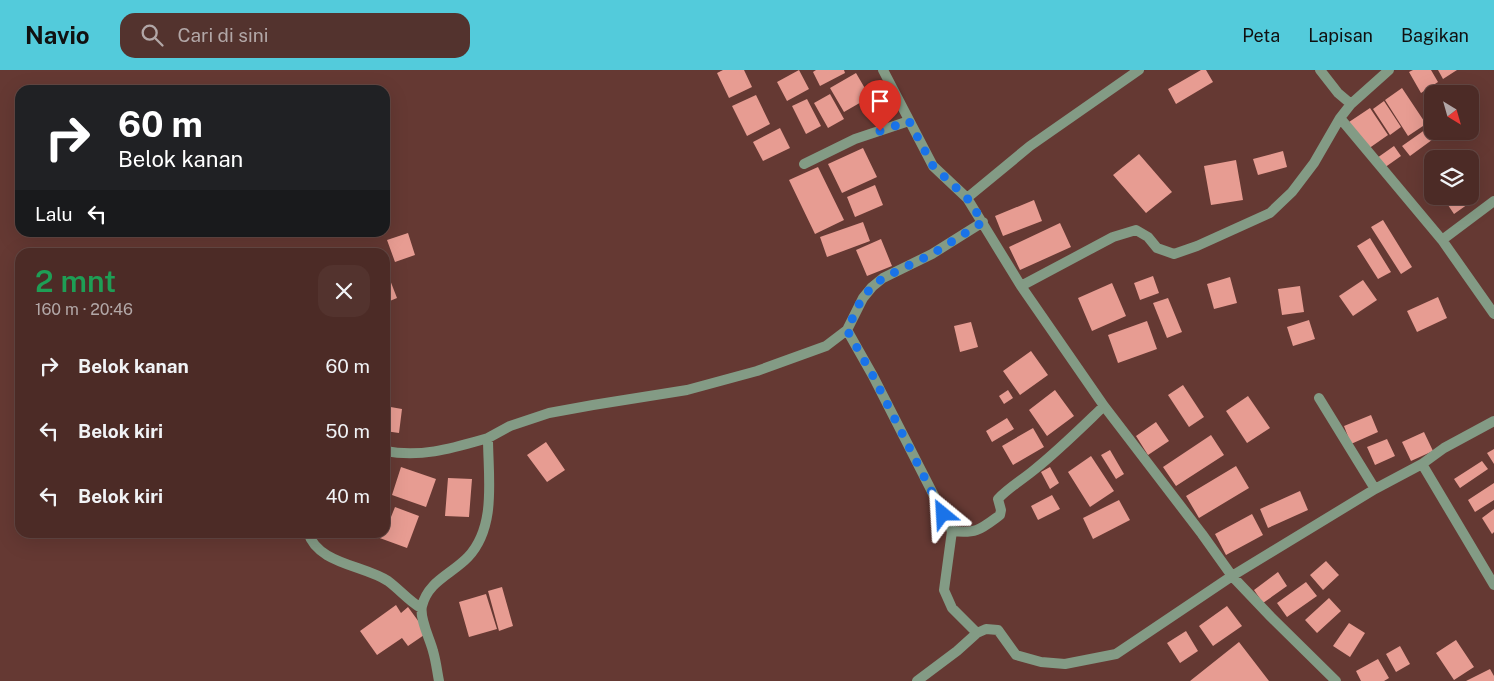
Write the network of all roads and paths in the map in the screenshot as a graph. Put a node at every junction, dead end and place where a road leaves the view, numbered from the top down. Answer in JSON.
{"nodes":[{"id":1,"x":883,"y":70,"type":"edge"},
{"id":2,"x":1139,"y":70,"type":"edge"},
{"id":3,"x":1320,"y":70,"type":"edge"},
{"id":4,"x":1389,"y":70,"type":"edge"},
{"id":5,"x":1351,"y":104,"type":"junction"},
{"id":6,"x":1340,"y":118,"type":"junction"},
{"id":7,"x":909,"y":121,"type":"junction"},
{"id":8,"x":804,"y":164,"type":"dead end"},
{"id":9,"x":967,"y":198,"type":"junction"},
{"id":10,"x":1494,"y":201,"type":"edge"},
{"id":11,"x":983,"y":222,"type":"junction"},
{"id":12,"x":1442,"y":240,"type":"junction"},
{"id":13,"x":1022,"y":286,"type":"junction"},
{"id":14,"x":1494,"y":314,"type":"edge"},
{"id":15,"x":847,"y":330,"type":"junction"},
{"id":16,"x":1319,"y":398,"type":"dead end"},
{"id":17,"x":1104,"y":406,"type":"junction"},
{"id":18,"x":1494,"y":421,"type":"edge"},
{"id":19,"x":488,"y":438,"type":"junction"},
{"id":20,"x":390,"y":451,"type":"edge"},
{"id":21,"x":1422,"y":464,"type":"junction"},
{"id":22,"x":1375,"y":489,"type":"junction"},
{"id":23,"x":952,"y":531,"type":"junction"},
{"id":24,"x":310,"y":538,"type":"edge"},
{"id":25,"x":1232,"y":576,"type":"junction"},
{"id":26,"x":1494,"y":585,"type":"edge"},
{"id":27,"x":421,"y":608,"type":"junction"},
{"id":28,"x":976,"y":633,"type":"junction"},
{"id":29,"x":439,"y":681,"type":"edge"},
{"id":30,"x":917,"y":681,"type":"edge"},
{"id":31,"x":1336,"y":681,"type":"edge"}],
"edges":[{"from":1,"to":7,"type":"street"},
{"from":2,"to":9,"type":"street"},
{"from":3,"to":5,"type":"street"},
{"from":4,"to":5,"type":"street"},
{"from":5,"to":6,"type":"street"},
{"from":6,"to":12,"type":"street"},
{"from":6,"to":13,"type":"street"},
{"from":7,"to":8,"type":"street"},
{"from":7,"to":9,"type":"street"},
{"from":9,"to":11,"type":"street"},
{"from":10,"to":12,"type":"street"},
{"from":11,"to":13,"type":"street"},
{"from":11,"to":15,"type":"street"},
{"from":12,"to":14,"type":"street"},
{"from":13,"to":17,"type":"street"},
{"from":15,"to":19,"type":"street"},
{"from":15,"to":23,"type":"street"},
{"from":16,"to":22,"type":"street"},
{"from":17,"to":23,"type":"street"},
{"from":17,"to":25,"type":"street"},
{"from":18,"to":21,"type":"street"},
{"from":19,"to":20,"type":"street"},
{"from":19,"to":27,"type":"street"},
{"from":21,"to":22,"type":"street"},
{"from":21,"to":26,"type":"street"},
{"from":22,"to":25,"type":"street"},
{"from":23,"to":28,"type":"street"},
{"from":24,"to":27,"type":"street"},
{"from":25,"to":28,"type":"street"},
{"from":25,"to":31,"type":"street"},
{"from":27,"to":29,"type":"street"},
{"from":28,"to":30,"type":"street"}]}
